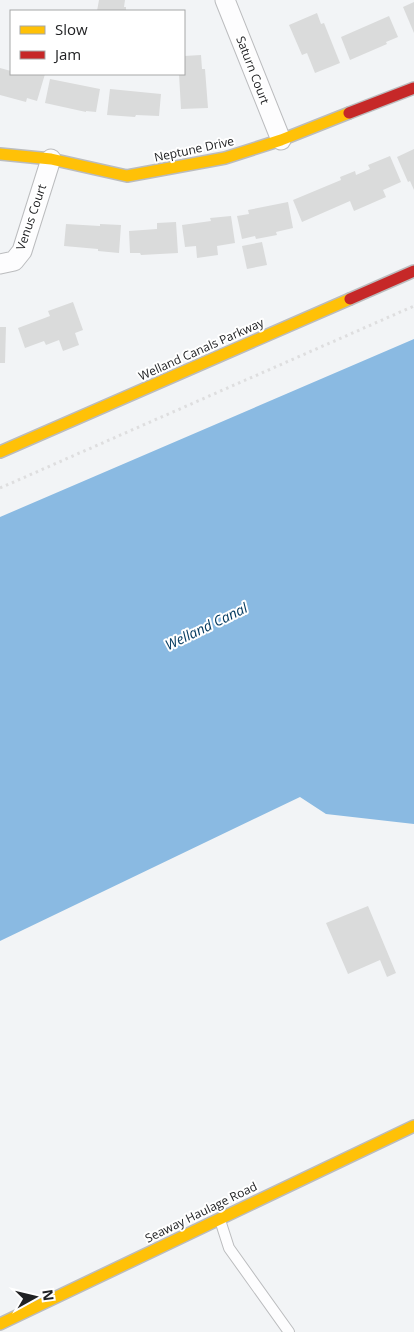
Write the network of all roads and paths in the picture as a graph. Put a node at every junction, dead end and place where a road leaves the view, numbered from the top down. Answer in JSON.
{"nodes":[{"id":1,"x":226,"y":0,"type":"edge"},
{"id":2,"x":414,"y":88,"type":"edge"},
{"id":3,"x":281,"y":140,"type":"junction"},
{"id":4,"x":0,"y":154,"type":"edge"},
{"id":5,"x":51,"y":159,"type":"junction"},
{"id":6,"x":0,"y":264,"type":"edge"},
{"id":7,"x":414,"y":271,"type":"edge"},
{"id":8,"x":414,"y":306,"type":"edge"},
{"id":9,"x":0,"y":452,"type":"edge"},
{"id":10,"x":0,"y":488,"type":"edge"},
{"id":11,"x":414,"y":1126,"type":"edge"},
{"id":12,"x":219,"y":1219,"type":"junction"},
{"id":13,"x":0,"y":1324,"type":"edge"},
{"id":14,"x":289,"y":1332,"type":"edge"}],
"edges":[{"from":1,"to":3,"type":"street","name":"Saturn Court"},
{"from":2,"to":3,"type":"street","name":"Neptune Drive"},
{"from":3,"to":5,"type":"street","name":"Neptune Drive"},
{"from":4,"to":5,"type":"street","name":"Neptune Drive"},
{"from":5,"to":6,"type":"street","name":"Venus Court"},
{"from":7,"to":9,"type":"street","name":"Welland Canals Parkway"},
{"from":8,"to":10,"type":"path"},
{"from":11,"to":12,"type":"street","name":"Seaway Haulage Road"},
{"from":12,"to":13,"type":"street","name":"Seaway Haulage Road"},
{"from":12,"to":14,"type":"lane"}]}
